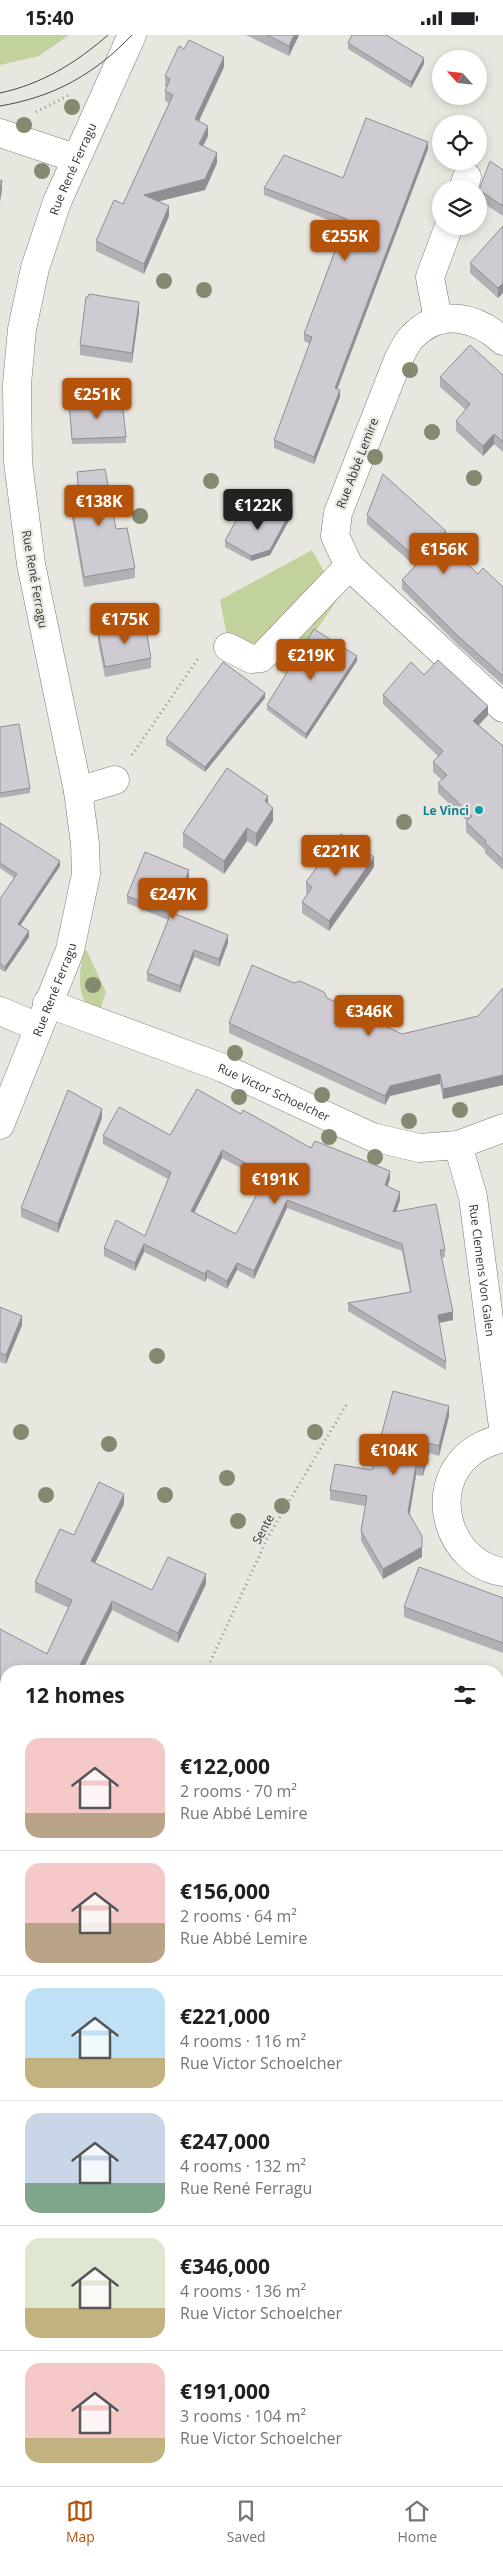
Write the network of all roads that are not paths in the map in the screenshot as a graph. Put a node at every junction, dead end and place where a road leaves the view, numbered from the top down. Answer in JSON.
{"nodes":[{"id":1,"x":132,"y":35,"type":"edge"},
{"id":2,"x":0,"y":133,"type":"edge"},
{"id":3,"x":75,"y":158,"type":"junction"},
{"id":4,"x":446,"y":235,"type":"edge"},
{"id":5,"x":438,"y":320,"type":"junction"},
{"id":6,"x":503,"y":341,"type":"edge"},
{"id":7,"x":349,"y":566,"type":"junction"},
{"id":8,"x":228,"y":647,"type":"road end"},
{"id":9,"x":503,"y":708,"type":"edge"},
{"id":10,"x":115,"y":781,"type":"road end"},
{"id":11,"x":78,"y":791,"type":"junction"},
{"id":12,"x":0,"y":1011,"type":"edge"},
{"id":13,"x":43,"y":1015,"type":"junction"},
{"id":14,"x":0,"y":1125,"type":"edge"},
{"id":15,"x":503,"y":1128,"type":"edge"},
{"id":16,"x":458,"y":1145,"type":"junction"},
{"id":17,"x":503,"y":1427,"type":"edge"},
{"id":18,"x":503,"y":1437,"type":"edge"},
{"id":19,"x":503,"y":1572,"type":"edge"}],
"edges":[{"from":1,"to":3,"type":"street","name":"Rue René Ferragu"},
{"from":2,"to":3,"type":"street"},
{"from":3,"to":11,"type":"street","name":"Rue René Ferragu"},
{"from":4,"to":5,"type":"street"},
{"from":5,"to":6,"type":"street","name":"Rue Abbé Lemire"},
{"from":5,"to":7,"type":"street","name":"Rue Abbé Lemire"},
{"from":7,"to":8,"type":"street"},
{"from":7,"to":9,"type":"street","name":"Rue Abbé Lemire"},
{"from":10,"to":11,"type":"street"},
{"from":11,"to":13,"type":"street","name":"Rue René Ferragu"},
{"from":12,"to":13,"type":"street","name":"Rue Victor Schoelcher"},
{"from":13,"to":14,"type":"street","name":"Rue René Ferragu"},
{"from":13,"to":16,"type":"street","name":"Rue Victor Schoelcher"},
{"from":15,"to":16,"type":"street","name":"Rue Victor Schoelcher"},
{"from":16,"to":17,"type":"street","name":"Rue Clemens Von Galen"},
{"from":18,"to":19,"type":"street"}]}
